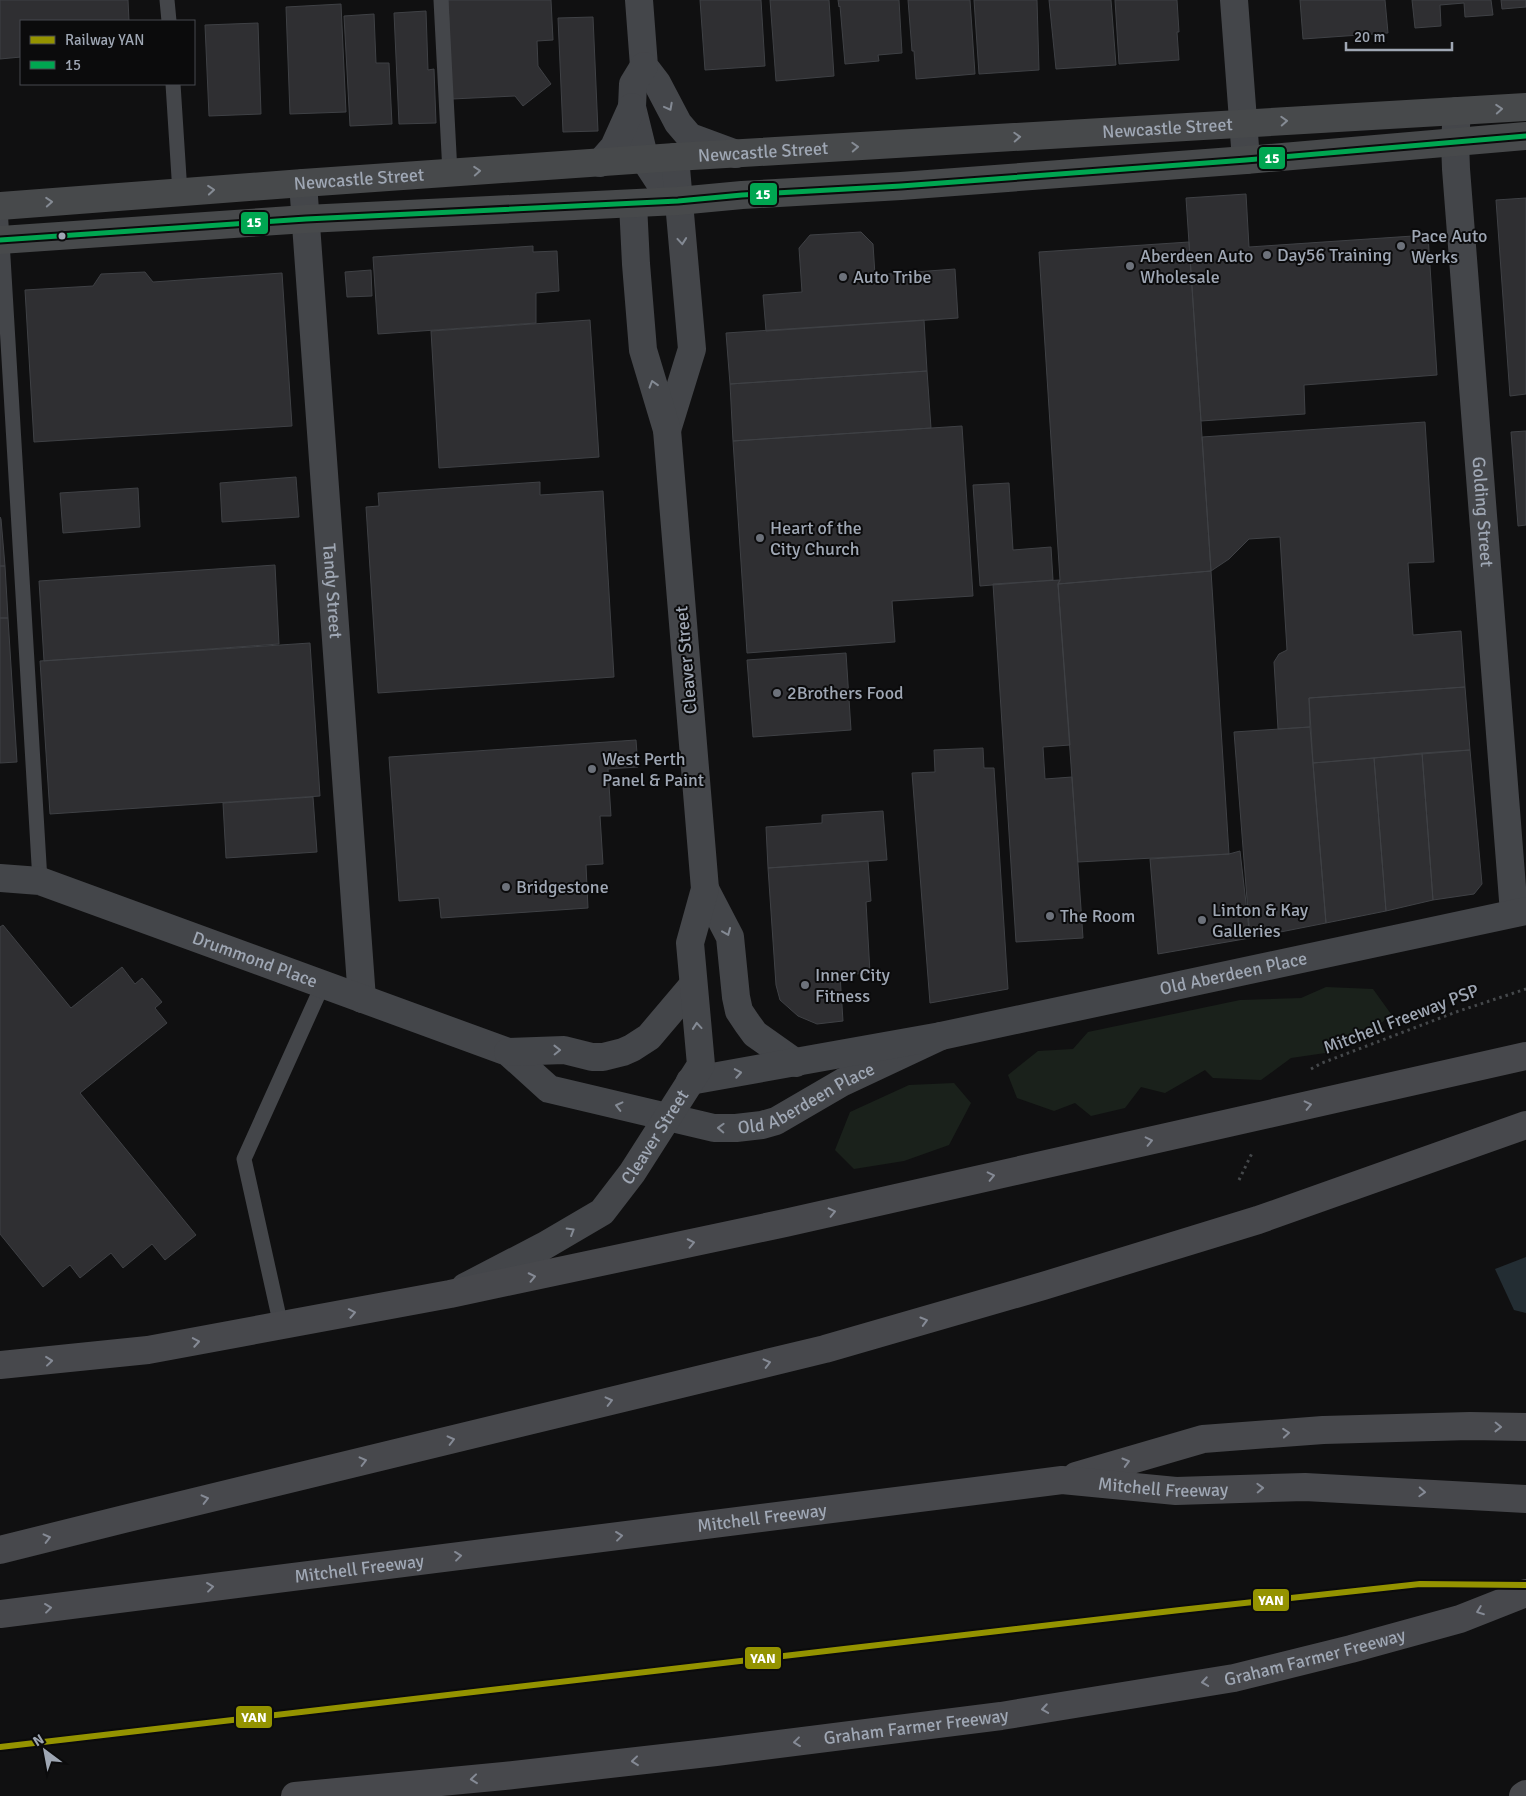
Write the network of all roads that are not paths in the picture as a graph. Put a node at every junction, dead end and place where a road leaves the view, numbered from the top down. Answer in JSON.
{"nodes":[{"id":1,"x":168,"y":0,"type":"edge"},
{"id":2,"x":440,"y":0,"type":"edge"},
{"id":3,"x":639,"y":0,"type":"edge"},
{"id":4,"x":1234,"y":0,"type":"edge"},
{"id":5,"x":169,"y":20,"type":"edge"},
{"id":6,"x":644,"y":66,"type":"junction"},
{"id":7,"x":173,"y":85,"type":"edge"},
{"id":8,"x":632,"y":107,"type":"junction"},
{"id":9,"x":1526,"y":107,"type":"edge"},
{"id":10,"x":1457,"y":111,"type":"junction"},
{"id":11,"x":1244,"y":124,"type":"junction"},
{"id":12,"x":1526,"y":136,"type":"edge"},
{"id":13,"x":1454,"y":141,"type":"junction"},
{"id":14,"x":736,"y":154,"type":"junction"},
{"id":15,"x":675,"y":157,"type":"junction"},
{"id":16,"x":645,"y":160,"type":"junction"},
{"id":17,"x":1246,"y":160,"type":"junction"},
{"id":18,"x":600,"y":163,"type":"junction"},
{"id":19,"x":450,"y":173,"type":"junction"},
{"id":20,"x":303,"y":183,"type":"junction"},
{"id":21,"x":180,"y":193,"type":"junction"},
{"id":22,"x":678,"y":201,"type":"junction"},
{"id":23,"x":633,"y":204,"type":"junction"},
{"id":24,"x":0,"y":206,"type":"edge"},
{"id":25,"x":306,"y":219,"type":"junction"},
{"id":26,"x":1,"y":240,"type":"edge"},
{"id":27,"x":667,"y":430,"type":"junction"},
{"id":28,"x":0,"y":878,"type":"edge"},
{"id":29,"x":40,"y":881,"type":"junction"},
{"id":30,"x":705,"y":889,"type":"junction"},
{"id":31,"x":1520,"y":912,"type":"edge"},
{"id":32,"x":323,"y":984,"type":"junction"},
{"id":33,"x":693,"y":985,"type":"junction"},
{"id":34,"x":362,"y":999,"type":"junction"},
{"id":35,"x":941,"y":1036,"type":"junction"},
{"id":36,"x":508,"y":1052,"type":"junction"},
{"id":37,"x":1526,"y":1056,"type":"edge"},
{"id":38,"x":796,"y":1063,"type":"junction"},
{"id":39,"x":690,"y":1081,"type":"junction"},
{"id":40,"x":667,"y":1117,"type":"junction"},
{"id":41,"x":1526,"y":1125,"type":"edge"},
{"id":42,"x":450,"y":1294,"type":"junction"},
{"id":43,"x":281,"y":1326,"type":"junction"},
{"id":44,"x":0,"y":1365,"type":"edge"},
{"id":45,"x":1526,"y":1427,"type":"edge"},
{"id":46,"x":1062,"y":1480,"type":"junction"},
{"id":47,"x":1526,"y":1499,"type":"edge"},
{"id":48,"x":0,"y":1550,"type":"edge"},
{"id":49,"x":1526,"y":1593,"type":"edge"},
{"id":50,"x":0,"y":1614,"type":"edge"},
{"id":51,"x":1526,"y":1794,"type":"edge"},
{"id":52,"x":295,"y":1796,"type":"edge"},
{"id":53,"x":1523,"y":1796,"type":"edge"}],
"edges":[{"from":1,"to":5,"type":"lane"},
{"from":2,"to":19,"type":"lane"},
{"from":3,"to":6,"type":"street"},
{"from":4,"to":11,"type":"street"},
{"from":6,"to":8,"type":"street"},
{"from":6,"to":14,"type":"street","one_way":true},
{"from":7,"to":21,"type":"lane"},
{"from":8,"to":16,"type":"street"},
{"from":8,"to":18,"type":"street"},
{"from":10,"to":9,"type":"main road","name":"Newcastle Street","one_way":true},
{"from":11,"to":10,"type":"main road","name":"Newcastle Street","one_way":true},
{"from":10,"to":13,"type":"street","name":"Golding Street"},
{"from":14,"to":11,"type":"main road","name":"Newcastle Street","one_way":true},
{"from":11,"to":17,"type":"street"},
{"from":12,"to":13,"type":"main road","name":"Newcastle Street"},
{"from":13,"to":17,"type":"main road","name":"Newcastle Street"},
{"from":13,"to":31,"type":"street","name":"Golding Street"},
{"from":14,"to":15,"type":"main road","name":"Newcastle Street"},
{"from":15,"to":16,"type":"main road","name":"Newcastle Street"},
{"from":15,"to":22,"type":"street","name":"Cleaver Street"},
{"from":16,"to":18,"type":"main road","name":"Newcastle Street"},
{"from":16,"to":22,"type":"street"},
{"from":17,"to":22,"type":"main road","name":"Newcastle Street"},
{"from":19,"to":18,"type":"main road","name":"Newcastle Street","one_way":true},
{"from":19,"to":20,"type":"main road","name":"Newcastle Street"},
{"from":21,"to":20,"type":"main road","name":"Newcastle Street","one_way":true},
{"from":20,"to":25,"type":"street","name":"Tandy Street"},
{"from":24,"to":21,"type":"main road","name":"Newcastle Street","one_way":true},
{"from":22,"to":23,"type":"main road","name":"Newcastle Street"},
{"from":22,"to":27,"type":"street","name":"Cleaver Street","one_way":true},
{"from":23,"to":25,"type":"main road","name":"Newcastle Street"},
{"from":27,"to":23,"type":"street","name":"Cleaver Street","one_way":true},
{"from":24,"to":26,"type":"lane"},
{"from":25,"to":26,"type":"main road","name":"Newcastle Street"},
{"from":25,"to":34,"type":"street","name":"Tandy Street"},
{"from":26,"to":29,"type":"lane"},
{"from":27,"to":30,"type":"street","name":"Cleaver Street"},
{"from":28,"to":29,"type":"street","name":"Drummond Place"},
{"from":29,"to":32,"type":"street","name":"Drummond Place"},
{"from":30,"to":33,"type":"street","name":"Cleaver Street"},
{"from":30,"to":38,"type":"street","name":"Cleaver Street","one_way":true},
{"from":31,"to":35,"type":"street","name":"Old Aberdeen Place"},
{"from":32,"to":34,"type":"street","name":"Drummond Place"},
{"from":32,"to":43,"type":"lane"},
{"from":36,"to":33,"type":"street","name":"Drummond Place","one_way":true},
{"from":39,"to":33,"type":"street","name":"Cleaver Street","one_way":true},
{"from":34,"to":36,"type":"street","name":"Drummond Place"},
{"from":35,"to":38,"type":"street","name":"Old Aberdeen Place"},
{"from":35,"to":40,"type":"street","name":"Old Aberdeen Place","one_way":true},
{"from":40,"to":36,"type":"street","name":"Drummond Place","one_way":true},
{"from":42,"to":37,"type":"highway","one_way":true},
{"from":39,"to":38,"type":"street","name":"Old Aberdeen Place","one_way":true},
{"from":39,"to":40,"type":"street","name":"Cleaver Street"},
{"from":42,"to":40,"type":"street","name":"Cleaver Street","one_way":true},
{"from":48,"to":41,"type":"highway","one_way":true},
{"from":43,"to":42,"type":"highway","one_way":true},
{"from":44,"to":43,"type":"highway","one_way":true},
{"from":46,"to":45,"type":"highway","one_way":true},
{"from":46,"to":47,"type":"highway","name":"Mitchell Freeway","one_way":true},
{"from":50,"to":46,"type":"highway","name":"Mitchell Freeway","one_way":true},
{"from":49,"to":52,"type":"highway","name":"Graham Farmer Freeway","one_way":true},
{"from":51,"to":53,"type":"highway"}]}
